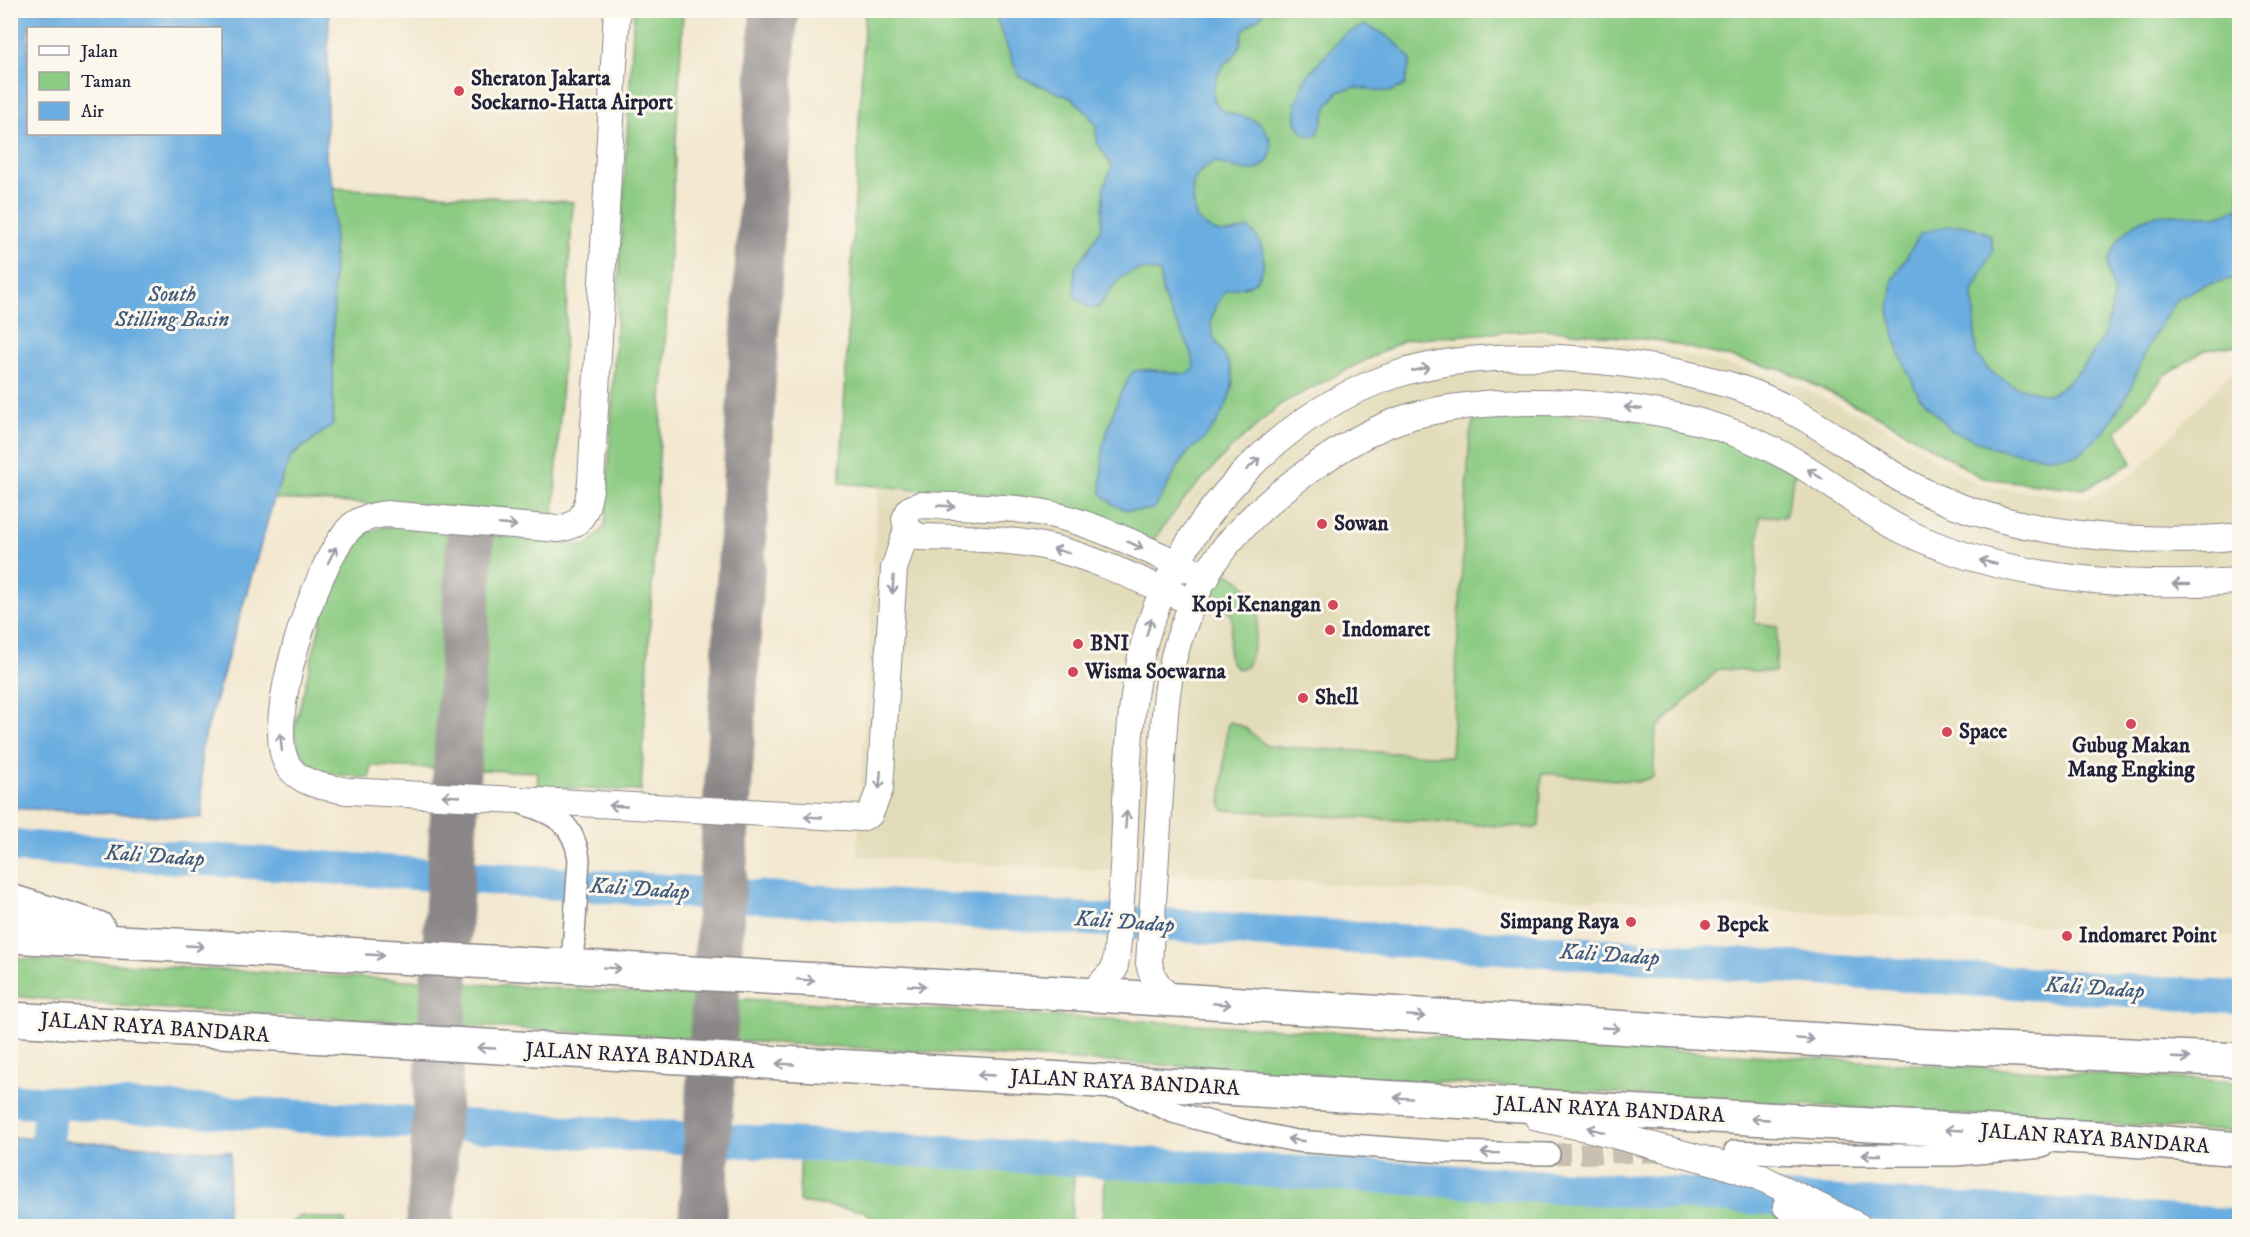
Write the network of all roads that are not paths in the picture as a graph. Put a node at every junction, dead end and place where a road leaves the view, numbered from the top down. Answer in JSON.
{"nodes":[{"id":1,"x":617,"y":10,"type":"edge"},
{"id":2,"x":907,"y":529,"type":"junction"},
{"id":3,"x":2240,"y":536,"type":"edge"},
{"id":4,"x":1177,"y":564,"type":"junction"},
{"id":5,"x":1207,"y":577,"type":"junction"},
{"id":6,"x":2240,"y":581,"type":"edge"},
{"id":7,"x":1165,"y":591,"type":"junction"},
{"id":8,"x":1194,"y":602,"type":"junction"},
{"id":9,"x":509,"y":799,"type":"junction"},
{"id":10,"x":10,"y":901,"type":"edge"},
{"id":11,"x":10,"y":936,"type":"edge"},
{"id":12,"x":147,"y":943,"type":"junction"},
{"id":13,"x":572,"y":966,"type":"junction"},
{"id":14,"x":1079,"y":994,"type":"junction"},
{"id":15,"x":1181,"y":1002,"type":"junction"},
{"id":16,"x":15,"y":1034,"type":"edge"},
{"id":17,"x":2240,"y":1060,"type":"edge"},
{"id":18,"x":1107,"y":1081,"type":"junction"},
{"id":19,"x":1461,"y":1101,"type":"junction"},
{"id":20,"x":2118,"y":1139,"type":"junction"},
{"id":21,"x":1652,"y":1146,"type":"junction"},
{"id":22,"x":2240,"y":1149,"type":"edge"},
{"id":23,"x":1735,"y":1151,"type":"dead end"},
{"id":24,"x":1549,"y":1154,"type":"tunnel mouth"},
{"id":25,"x":1821,"y":1227,"type":"edge"},
{"id":26,"x":1858,"y":1227,"type":"edge"}],
"edges":[{"from":9,"to":1,"type":"street","one_way":true},
{"from":2,"to":4,"type":"street","one_way":true},
{"from":7,"to":2,"type":"street","one_way":true},
{"from":2,"to":9,"type":"street","one_way":true},
{"from":4,"to":3,"type":"street","one_way":true},
{"from":4,"to":5,"type":"street"},
{"from":4,"to":7,"type":"street"},
{"from":6,"to":5,"type":"street","one_way":true},
{"from":5,"to":8,"type":"street"},
{"from":7,"to":8,"type":"street"},
{"from":14,"to":7,"type":"street","one_way":true},
{"from":8,"to":15,"type":"street"},
{"from":9,"to":13,"type":"street"},
{"from":10,"to":12,"type":"main road"},
{"from":11,"to":12,"type":"main road"},
{"from":12,"to":13,"type":"main road","one_way":true},
{"from":13,"to":14,"type":"main road","one_way":true},
{"from":14,"to":15,"type":"main road"},
{"from":15,"to":17,"type":"main road","one_way":true},
{"from":18,"to":16,"type":"main road","name":"JALAN RAYA BANDARA","one_way":true},
{"from":19,"to":18,"type":"main road","name":"JALAN RAYA BANDARA","one_way":true},
{"from":24,"to":18,"type":"street","one_way":true},
{"from":20,"to":19,"type":"main road","name":"JALAN RAYA BANDARA","one_way":true},
{"from":21,"to":19,"type":"street","one_way":true},
{"from":20,"to":22,"type":"main road","name":"JALAN RAYA BANDARA"},
{"from":20,"to":23,"type":"street","one_way":true},
{"from":21,"to":25,"type":"street"},
{"from":21,"to":26,"type":"street"}]}
